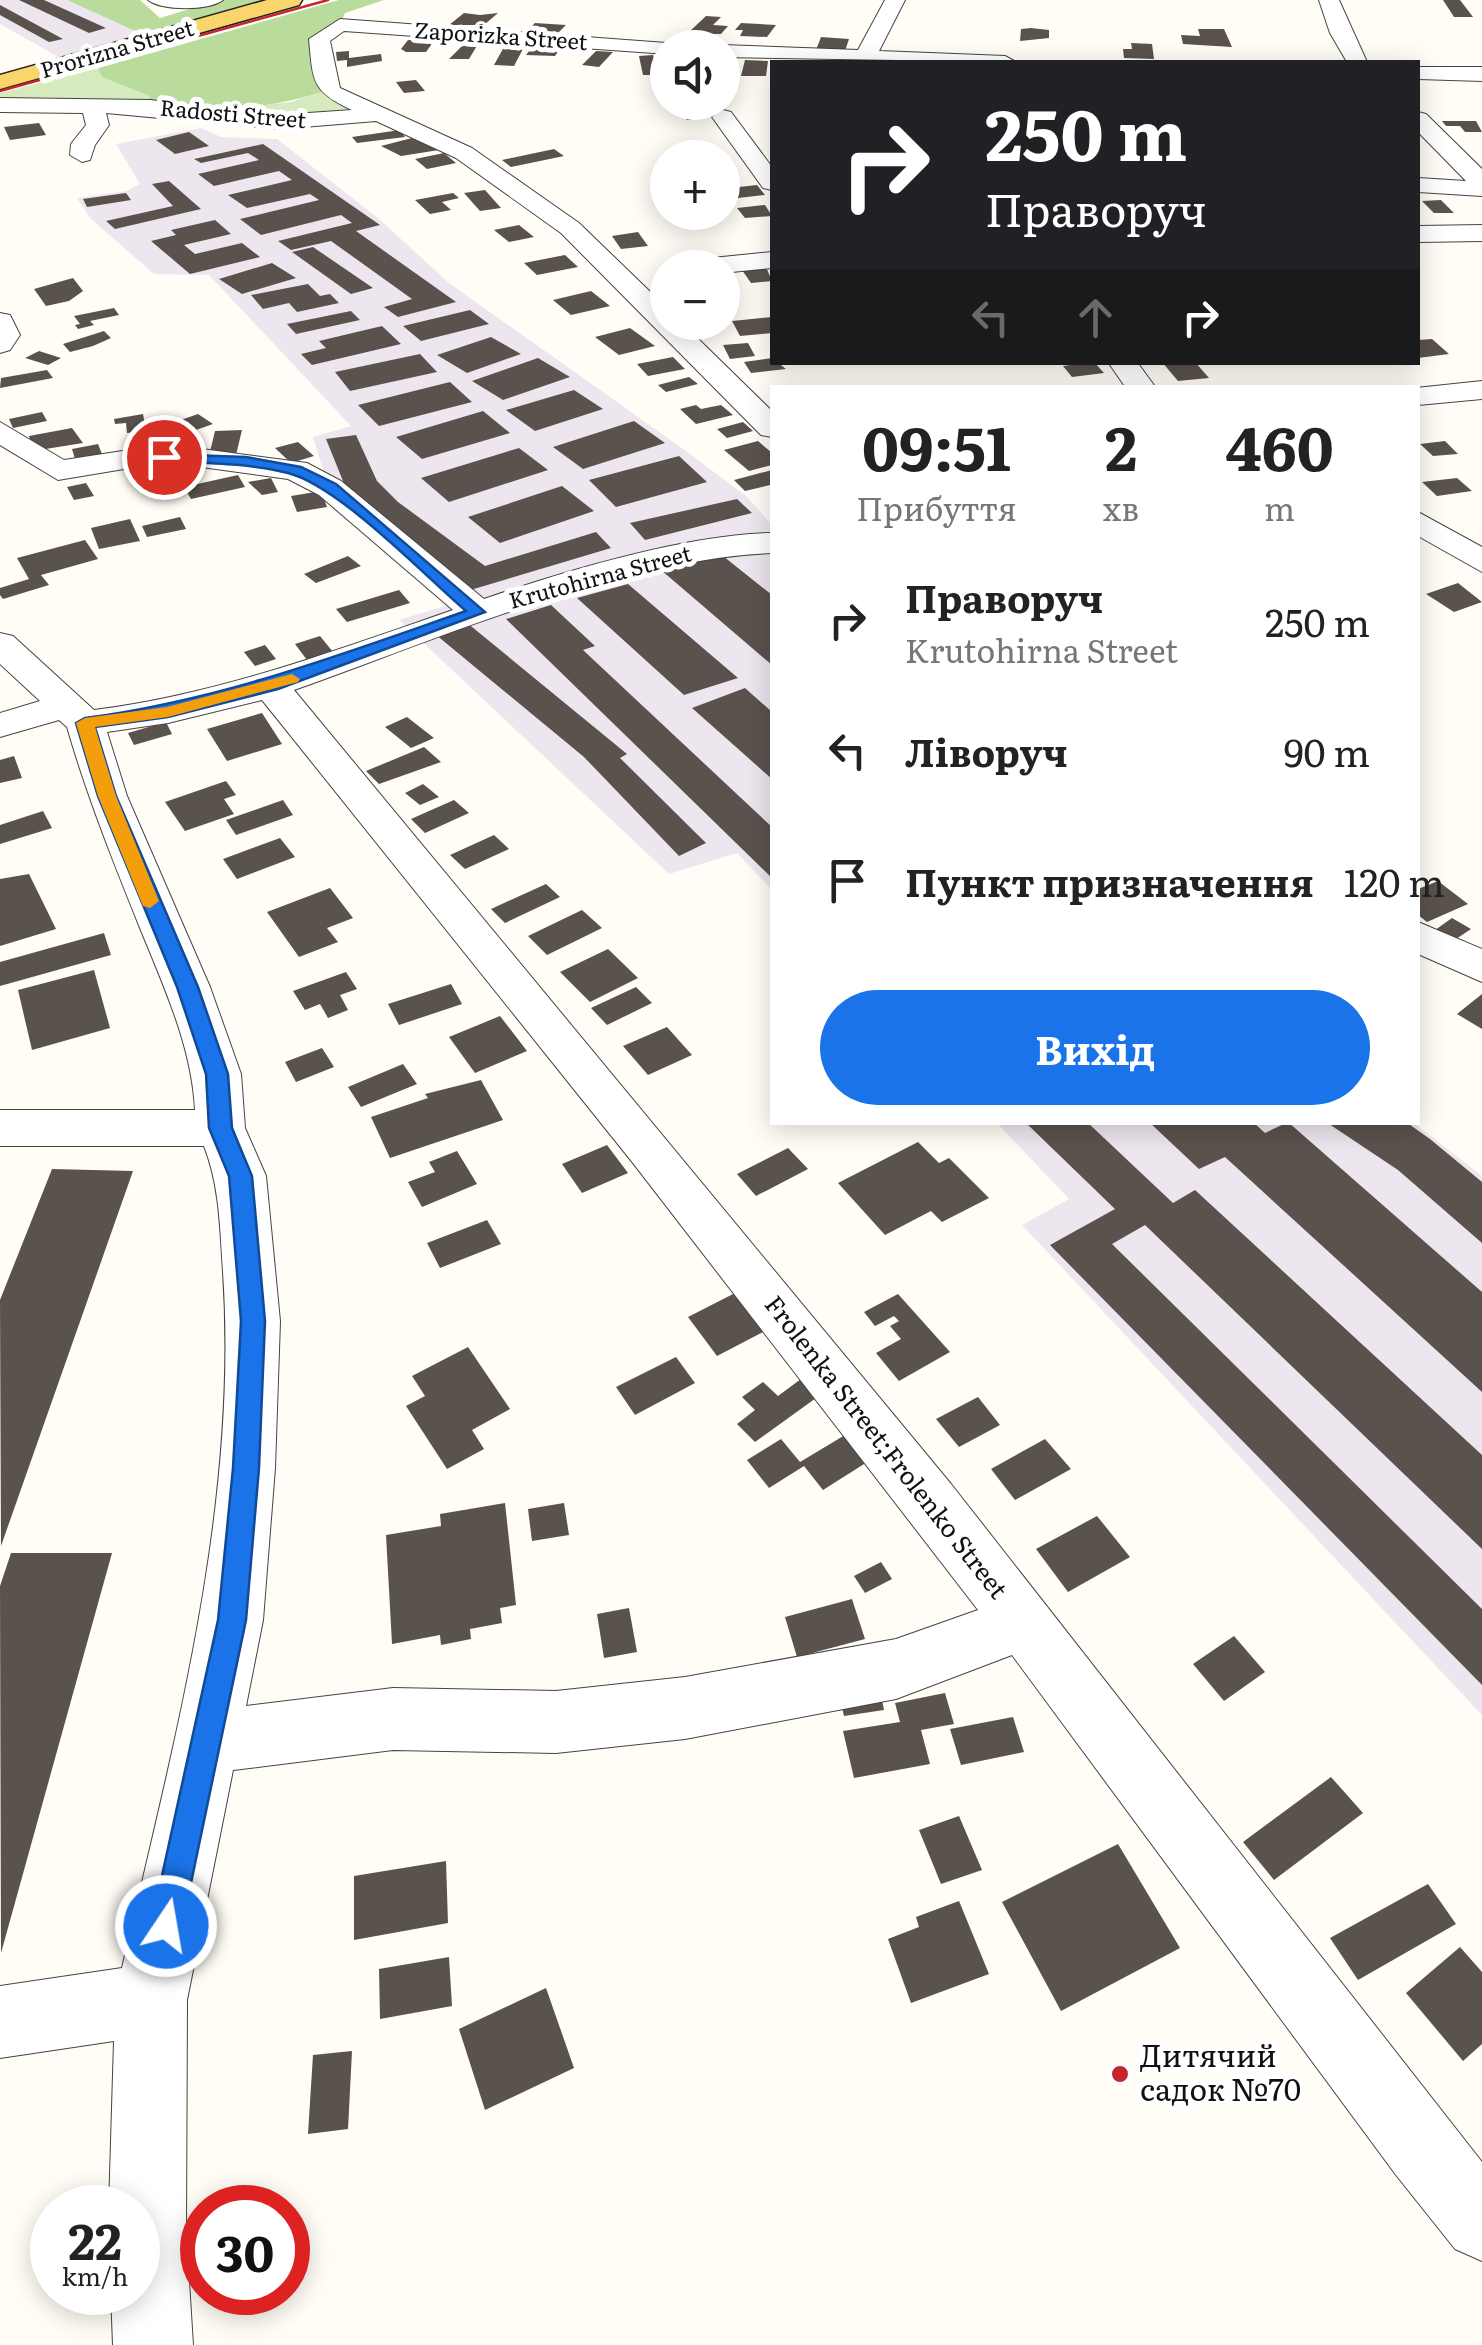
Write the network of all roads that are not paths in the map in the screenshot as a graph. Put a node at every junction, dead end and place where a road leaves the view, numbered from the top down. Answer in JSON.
{"nodes":[{"id":1,"x":158,"y":0,"type":"edge"},
{"id":2,"x":213,"y":0,"type":"edge"},
{"id":3,"x":291,"y":0,"type":"edge"},
{"id":4,"x":895,"y":0,"type":"edge"},
{"id":5,"x":1329,"y":0,"type":"edge"},
{"id":6,"x":331,"y":30,"type":"joint"},
{"id":7,"x":650,"y":46,"type":"edge"},
{"id":8,"x":740,"y":52,"type":"edge"},
{"id":9,"x":864,"y":59,"type":"junction"},
{"id":10,"x":883,"y":60,"type":"edge"},
{"id":11,"x":1355,"y":60,"type":"edge"},
{"id":12,"x":1420,"y":73,"type":"edge"},
{"id":13,"x":1482,"y":74,"type":"edge"},
{"id":14,"x":0,"y":82,"type":"edge"},
{"id":15,"x":0,"y":105,"type":"edge"},
{"id":16,"x":92,"y":106,"type":"junction"},
{"id":17,"x":374,"y":115,"type":"junction"},
{"id":18,"x":725,"y":120,"type":"edge"},
{"id":19,"x":1420,"y":122,"type":"edge"},
{"id":20,"x":82,"y":156,"type":"dead end"},
{"id":21,"x":770,"y":176,"type":"edge"},
{"id":22,"x":1420,"y":185,"type":"edge"},
{"id":23,"x":1482,"y":186,"type":"edge"},
{"id":24,"x":1420,"y":234,"type":"edge"},
{"id":25,"x":1482,"y":234,"type":"edge"},
{"id":26,"x":770,"y":260,"type":"edge"},
{"id":27,"x":740,"y":263,"type":"edge"},
{"id":28,"x":650,"y":271,"type":"edge"},
{"id":29,"x":617,"y":274,"type":"junction"},
{"id":30,"x":0,"y":321,"type":"edge"},
{"id":31,"x":0,"y":344,"type":"edge"},
{"id":32,"x":1124,"y":365,"type":"edge"},
{"id":33,"x":1140,"y":385,"type":"edge"},
{"id":34,"x":1482,"y":390,"type":"edge"},
{"id":35,"x":1420,"y":396,"type":"edge"},
{"id":36,"x":770,"y":426,"type":"edge"},
{"id":37,"x":0,"y":431,"type":"edge"},
{"id":38,"x":1420,"y":523,"type":"edge"},
{"id":39,"x":770,"y":544,"type":"edge"},
{"id":40,"x":1482,"y":562,"type":"edge"},
{"id":41,"x":477,"y":612,"type":"junction"},
{"id":42,"x":0,"y":644,"type":"edge"},
{"id":43,"x":272,"y":686,"type":"junction"},
{"id":44,"x":76,"y":714,"type":"junction"},
{"id":45,"x":0,"y":724,"type":"edge"},
{"id":46,"x":1420,"y":939,"type":"edge"},
{"id":47,"x":1482,"y":966,"type":"edge"},
{"id":48,"x":0,"y":1128,"type":"edge"},
{"id":49,"x":220,"y":1128,"type":"junction"},
{"id":50,"x":1026,"y":1622,"type":"junction"},
{"id":51,"x":206,"y":1742,"type":"junction"},
{"id":52,"x":151,"y":2000,"type":"junction"},
{"id":53,"x":0,"y":2022,"type":"edge"},
{"id":54,"x":1482,"y":2222,"type":"edge"},
{"id":55,"x":153,"y":2345,"type":"edge"}],
"edges":[{"from":1,"to":2,"type":"street"},
{"from":3,"to":14,"type":"main road","name":"Prorizna Street"},
{"from":4,"to":9,"type":"street"},
{"from":5,"to":11,"type":"street"},
{"from":6,"to":7,"type":"street","name":"Zaporizka Street"},
{"from":6,"to":17,"type":"street","name":"Radosti Street"},
{"from":8,"to":9,"type":"street"},
{"from":9,"to":10,"type":"street"},
{"from":12,"to":13,"type":"street"},
{"from":15,"to":16,"type":"street","name":"Radosti Street"},
{"from":16,"to":17,"type":"street","name":"Radosti Street"},
{"from":16,"to":20,"type":"street"},
{"from":17,"to":29,"type":"street","name":"Radosti Street"},
{"from":18,"to":21,"type":"street"},
{"from":19,"to":23,"type":"street"},
{"from":22,"to":23,"type":"street"},
{"from":24,"to":25,"type":"street"},
{"from":26,"to":27,"type":"street"},
{"from":28,"to":29,"type":"street"},
{"from":29,"to":36,"type":"street","name":"Radosti Street"},
{"from":30,"to":31,"type":"street"},
{"from":32,"to":33,"type":"street"},
{"from":34,"to":35,"type":"street"},
{"from":37,"to":41,"type":"street"},
{"from":38,"to":40,"type":"street"},
{"from":39,"to":41,"type":"street","name":"Krutohirna Street"},
{"from":41,"to":43,"type":"street","name":"Krutohirna Street"},
{"from":42,"to":44,"type":"street"},
{"from":43,"to":44,"type":"street","name":"Krutohirna Street"},
{"from":43,"to":50,"type":"street","name":"Frolenka Street;Frolenko Street"},
{"from":44,"to":45,"type":"street","name":"Krutohirna Street"},
{"from":44,"to":49,"type":"street"},
{"from":46,"to":47,"type":"street"},
{"from":48,"to":49,"type":"street"},
{"from":49,"to":51,"type":"street"},
{"from":50,"to":51,"type":"street"},
{"from":50,"to":54,"type":"street","name":"Frolenka Street;Frolenko Street"},
{"from":51,"to":52,"type":"street"},
{"from":52,"to":53,"type":"street"},
{"from":52,"to":55,"type":"street"}]}
